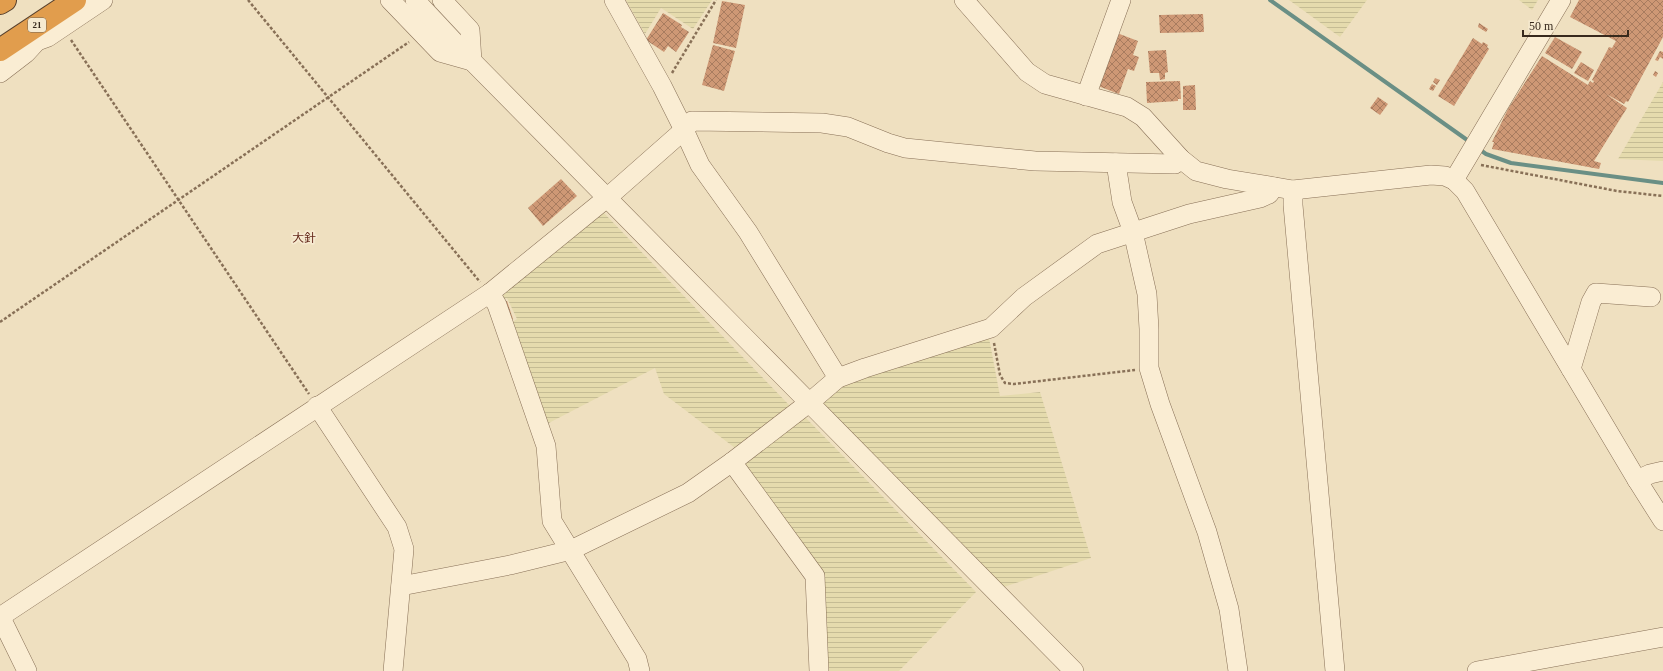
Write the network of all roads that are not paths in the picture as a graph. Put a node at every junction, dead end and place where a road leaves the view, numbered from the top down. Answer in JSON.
{"nodes":[{"id":1,"x":5,"y":0,"type":"edge"},
{"id":2,"x":75,"y":0,"type":"edge"},
{"id":3,"x":103,"y":0,"type":"edge"},
{"id":4,"x":390,"y":0,"type":"edge"},
{"id":5,"x":415,"y":0,"type":"edge"},
{"id":6,"x":442,"y":0,"type":"edge"},
{"id":7,"x":614,"y":0,"type":"edge"},
{"id":8,"x":964,"y":0,"type":"edge"},
{"id":9,"x":1120,"y":0,"type":"edge"},
{"id":10,"x":1560,"y":0,"type":"edge"},
{"id":11,"x":0,"y":4,"type":"edge"},
{"id":12,"x":30,"y":38,"type":"junction"},
{"id":13,"x":0,"y":50,"type":"edge"},
{"id":14,"x":472,"y":61,"type":"junction"},
{"id":15,"x":0,"y":73,"type":"edge"},
{"id":16,"x":1086,"y":96,"type":"junction"},
{"id":17,"x":684,"y":130,"type":"junction"},
{"id":18,"x":1181,"y":159,"type":"junction"},
{"id":19,"x":1116,"y":164,"type":"junction"},
{"id":20,"x":1454,"y":180,"type":"junction"},
{"id":21,"x":1274,"y":187,"type":"junction"},
{"id":22,"x":1293,"y":190,"type":"junction"},
{"id":23,"x":608,"y":197,"type":"junction"},
{"id":24,"x":1133,"y":232,"type":"junction"},
{"id":25,"x":490,"y":293,"type":"junction"},
{"id":26,"x":1651,"y":298,"type":"dead end"},
{"id":27,"x":1571,"y":370,"type":"junction"},
{"id":28,"x":838,"y":378,"type":"junction"},
{"id":29,"x":810,"y":402,"type":"junction"},
{"id":30,"x":317,"y":406,"type":"junction"},
{"id":31,"x":732,"y":462,"type":"junction"},
{"id":32,"x":1663,"y":471,"type":"edge"},
{"id":33,"x":1637,"y":480,"type":"junction"},
{"id":34,"x":1663,"y":521,"type":"edge"},
{"id":35,"x":571,"y":550,"type":"junction"},
{"id":36,"x":401,"y":586,"type":"junction"},
{"id":37,"x":0,"y":616,"type":"edge"},
{"id":38,"x":1663,"y":637,"type":"edge"},
{"id":39,"x":27,"y":671,"type":"edge"},
{"id":40,"x":392,"y":671,"type":"edge"},
{"id":41,"x":640,"y":671,"type":"edge"},
{"id":42,"x":819,"y":671,"type":"edge"},
{"id":43,"x":1074,"y":671,"type":"edge"},
{"id":44,"x":1238,"y":671,"type":"edge"},
{"id":45,"x":1335,"y":671,"type":"edge"},
{"id":46,"x":1477,"y":671,"type":"edge"}],
"edges":[{"from":1,"to":11,"type":"highway"},
{"from":2,"to":12,"type":"highway","number":"21"},
{"from":3,"to":12,"type":"street"},
{"from":4,"to":14,"type":"street"},
{"from":5,"to":14,"type":"street"},
{"from":6,"to":14,"type":"street"},
{"from":7,"to":17,"type":"street"},
{"from":8,"to":16,"type":"street"},
{"from":9,"to":16,"type":"street"},
{"from":10,"to":20,"type":"street"},
{"from":12,"to":13,"type":"highway","number":"21"},
{"from":12,"to":15,"type":"street"},
{"from":14,"to":23,"type":"street"},
{"from":16,"to":18,"type":"street"},
{"from":17,"to":19,"type":"street"},
{"from":17,"to":23,"type":"street"},
{"from":17,"to":28,"type":"street"},
{"from":18,"to":19,"type":"street"},
{"from":18,"to":21,"type":"street"},
{"from":19,"to":24,"type":"street"},
{"from":20,"to":22,"type":"street"},
{"from":20,"to":27,"type":"street"},
{"from":21,"to":22,"type":"street"},
{"from":21,"to":24,"type":"street"},
{"from":22,"to":45,"type":"street"},
{"from":23,"to":25,"type":"street"},
{"from":23,"to":29,"type":"street"},
{"from":24,"to":28,"type":"street"},
{"from":24,"to":44,"type":"street"},
{"from":25,"to":30,"type":"street"},
{"from":25,"to":35,"type":"street"},
{"from":26,"to":27,"type":"street"},
{"from":27,"to":33,"type":"street"},
{"from":28,"to":29,"type":"street"},
{"from":29,"to":31,"type":"street"},
{"from":29,"to":43,"type":"street"},
{"from":30,"to":36,"type":"street"},
{"from":30,"to":37,"type":"street"},
{"from":31,"to":35,"type":"street"},
{"from":31,"to":42,"type":"street"},
{"from":32,"to":33,"type":"street"},
{"from":33,"to":34,"type":"street"},
{"from":35,"to":36,"type":"street"},
{"from":35,"to":41,"type":"street"},
{"from":36,"to":40,"type":"street"},
{"from":37,"to":39,"type":"street"},
{"from":38,"to":46,"type":"street"}]}
